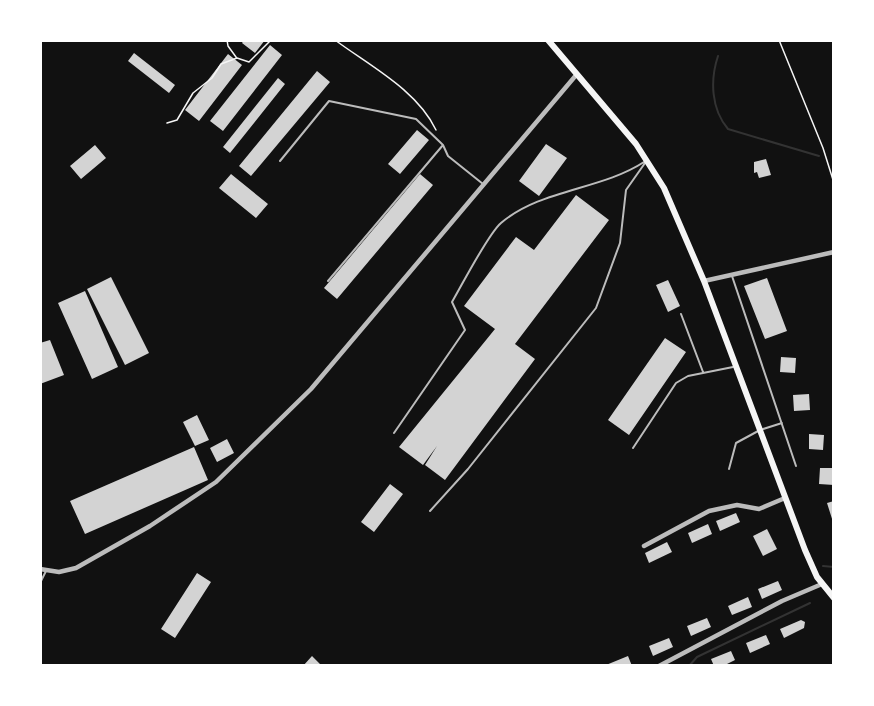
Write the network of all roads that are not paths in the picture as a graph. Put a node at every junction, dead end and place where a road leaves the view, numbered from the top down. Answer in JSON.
{"nodes":[{"id":1,"x":548,"y":40,"type":"edge"},
{"id":2,"x":577,"y":74,"type":"junction"},
{"id":3,"x":443,"y":145,"type":"junction"},
{"id":4,"x":647,"y":160,"type":"junction"},
{"id":5,"x":280,"y":161,"type":"dead end"},
{"id":6,"x":483,"y":184,"type":"junction"},
{"id":7,"x":834,"y":252,"type":"edge"},
{"id":8,"x":731,"y":273,"type":"junction"},
{"id":9,"x":704,"y":281,"type":"junction"},
{"id":10,"x":328,"y":282,"type":"dead end"},
{"id":11,"x":681,"y":314,"type":"dead end"},
{"id":12,"x":736,"y":366,"type":"junction"},
{"id":13,"x":703,"y":372,"type":"junction"},
{"id":14,"x":782,"y":423,"type":"junction"},
{"id":15,"x":760,"y":430,"type":"junction"},
{"id":16,"x":394,"y":433,"type":"dead end"},
{"id":17,"x":633,"y":448,"type":"dead end"},
{"id":18,"x":796,"y":466,"type":"dead end"},
{"id":19,"x":729,"y":469,"type":"dead end"},
{"id":20,"x":785,"y":498,"type":"junction"},
{"id":21,"x":430,"y":511,"type":"dead end"},
{"id":22,"x":644,"y":546,"type":"dead end"},
{"id":23,"x":43,"y":570,"type":"edge"},
{"id":24,"x":40,"y":583,"type":"edge"},
{"id":25,"x":822,"y":584,"type":"junction"},
{"id":26,"x":834,"y":598,"type":"edge"},
{"id":27,"x":659,"y":666,"type":"edge"}],
"edges":[{"from":1,"to":2,"type":"main road"},
{"from":2,"to":4,"type":"main road"},
{"from":2,"to":6,"type":"street"},
{"from":3,"to":5,"type":"lane"},
{"from":3,"to":6,"type":"lane"},
{"from":3,"to":10,"type":"lane"},
{"from":4,"to":9,"type":"main road"},
{"from":4,"to":16,"type":"lane"},
{"from":4,"to":21,"type":"lane"},
{"from":6,"to":23,"type":"street"},
{"from":7,"to":8,"type":"street"},
{"from":8,"to":9,"type":"street"},
{"from":8,"to":14,"type":"lane"},
{"from":9,"to":12,"type":"main road"},
{"from":11,"to":13,"type":"lane"},
{"from":12,"to":13,"type":"lane"},
{"from":12,"to":15,"type":"main road"},
{"from":13,"to":17,"type":"lane"},
{"from":14,"to":15,"type":"lane"},
{"from":14,"to":18,"type":"lane"},
{"from":15,"to":19,"type":"lane"},
{"from":15,"to":20,"type":"main road"},
{"from":20,"to":22,"type":"street"},
{"from":20,"to":25,"type":"main road"},
{"from":23,"to":24,"type":"lane"},
{"from":25,"to":26,"type":"main road"},
{"from":25,"to":27,"type":"street"}]}
